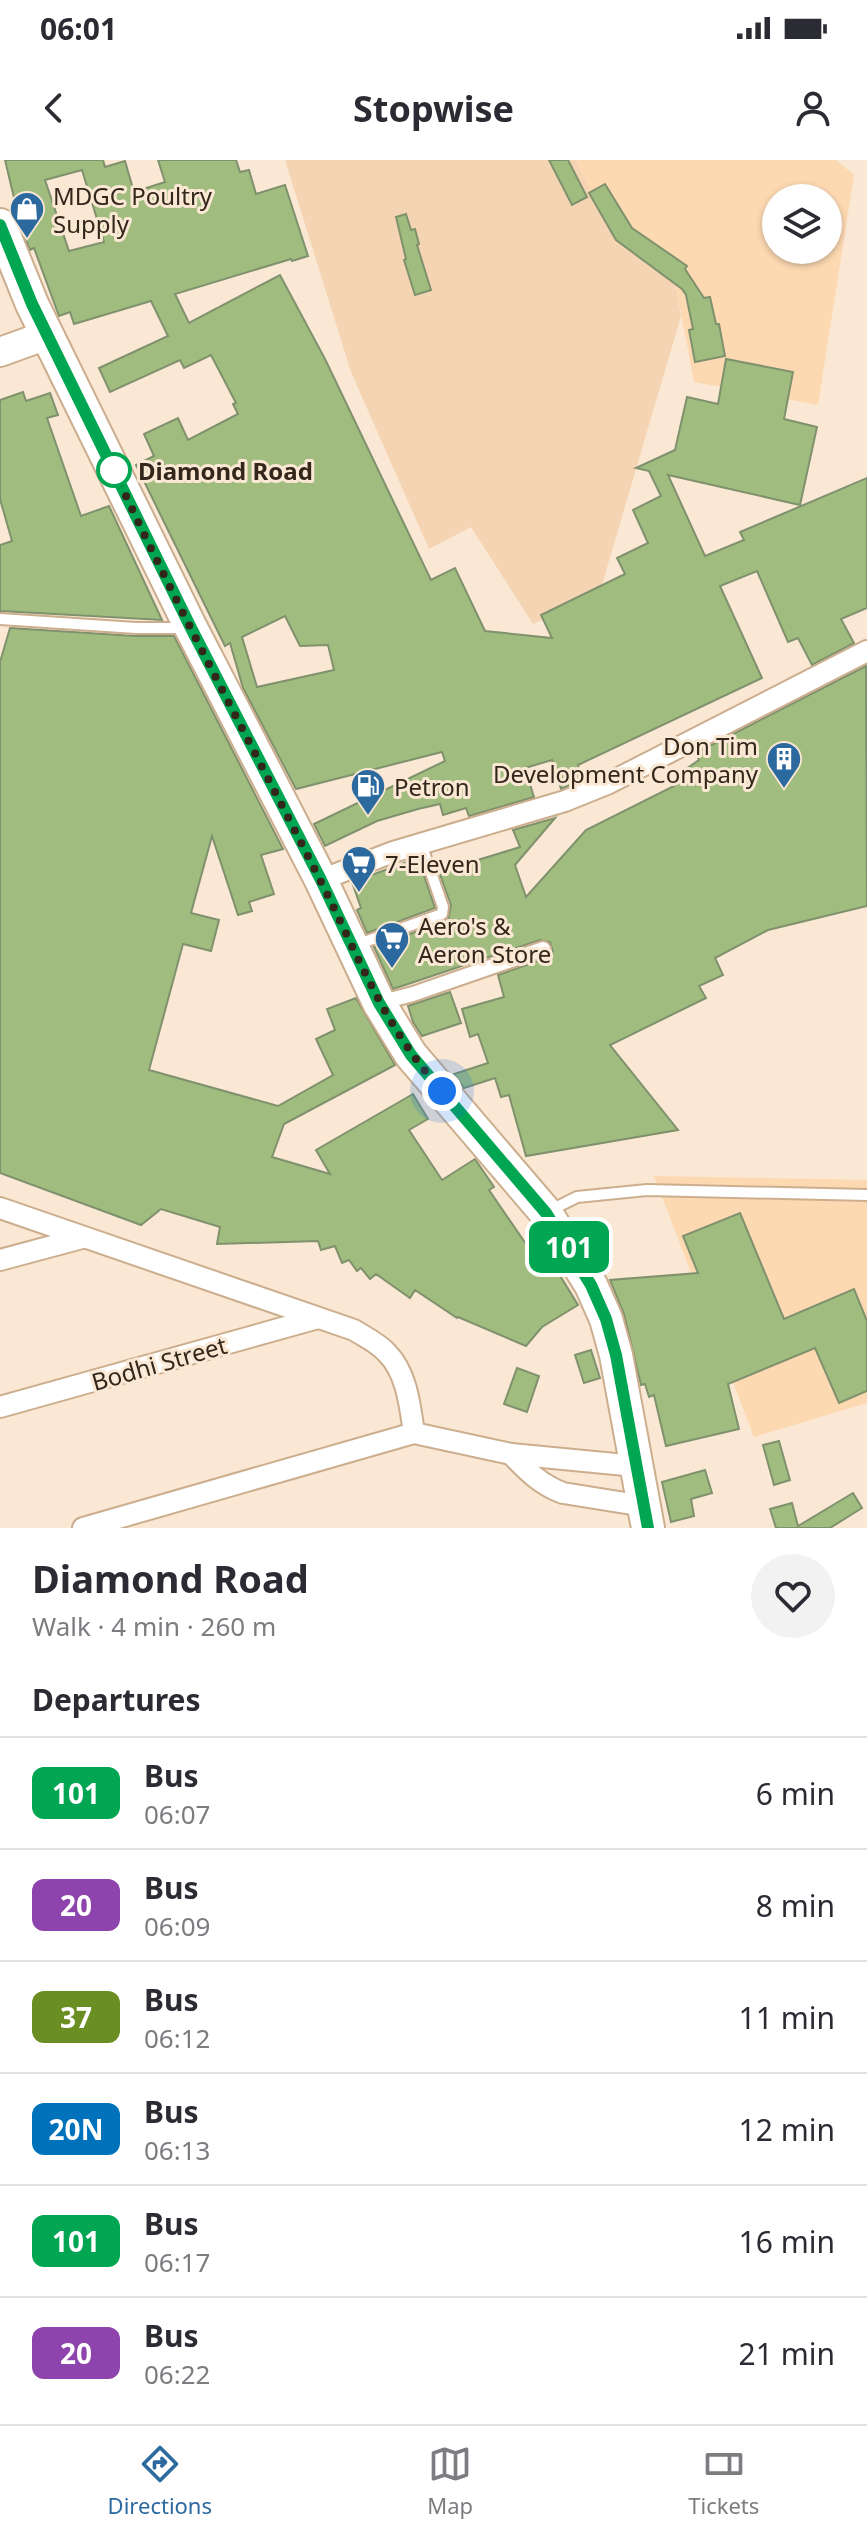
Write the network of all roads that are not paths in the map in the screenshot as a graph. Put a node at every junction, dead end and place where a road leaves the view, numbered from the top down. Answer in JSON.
{"nodes":[{"id":1,"x":0,"y":225,"type":"edge"},
{"id":2,"x":47,"y":335,"type":"junction"},
{"id":3,"x":0,"y":352,"type":"edge"},
{"id":4,"x":0,"y":619,"type":"edge"},
{"id":5,"x":191,"y":628,"type":"junction"},
{"id":6,"x":867,"y":651,"type":"edge"},
{"id":7,"x":421,"y":844,"type":"junction"},
{"id":8,"x":321,"y":880,"type":"junction"},
{"id":9,"x":351,"y":947,"type":"junction"},
{"id":10,"x":543,"y":949,"type":"dead end"},
{"id":11,"x":379,"y":1003,"type":"junction"},
{"id":12,"x":867,"y":1195,"type":"edge"},
{"id":13,"x":0,"y":1208,"type":"edge"},
{"id":14,"x":546,"y":1213,"type":"junction"},
{"id":15,"x":82,"y":1238,"type":"junction"},
{"id":16,"x":0,"y":1260,"type":"edge"},
{"id":17,"x":318,"y":1318,"type":"junction"},
{"id":18,"x":0,"y":1407,"type":"edge"},
{"id":19,"x":414,"y":1433,"type":"junction"},
{"id":20,"x":511,"y":1454,"type":"junction"},
{"id":21,"x":636,"y":1466,"type":"junction"},
{"id":22,"x":646,"y":1517,"type":"edge"},
{"id":23,"x":83,"y":1528,"type":"edge"}],
"edges":[{"from":1,"to":2,"type":"main road"},
{"from":2,"to":3,"type":"main road"},
{"from":2,"to":5,"type":"main road"},
{"from":4,"to":5,"type":"lane"},
{"from":5,"to":8,"type":"main road"},
{"from":6,"to":7,"type":"street"},
{"from":7,"to":8,"type":"street"},
{"from":7,"to":9,"type":"lane"},
{"from":8,"to":9,"type":"main road"},
{"from":9,"to":11,"type":"main road"},
{"from":10,"to":11,"type":"street"},
{"from":11,"to":14,"type":"main road"},
{"from":12,"to":14,"type":"lane"},
{"from":13,"to":15,"type":"street"},
{"from":14,"to":21,"type":"main road"},
{"from":15,"to":16,"type":"street"},
{"from":15,"to":17,"type":"street"},
{"from":17,"to":18,"type":"street","name":"Bodhi Street"},
{"from":17,"to":19,"type":"street"},
{"from":19,"to":20,"type":"street"},
{"from":19,"to":23,"type":"street"},
{"from":20,"to":21,"type":"street"},
{"from":20,"to":22,"type":"street"},
{"from":21,"to":22,"type":"main road"}]}
